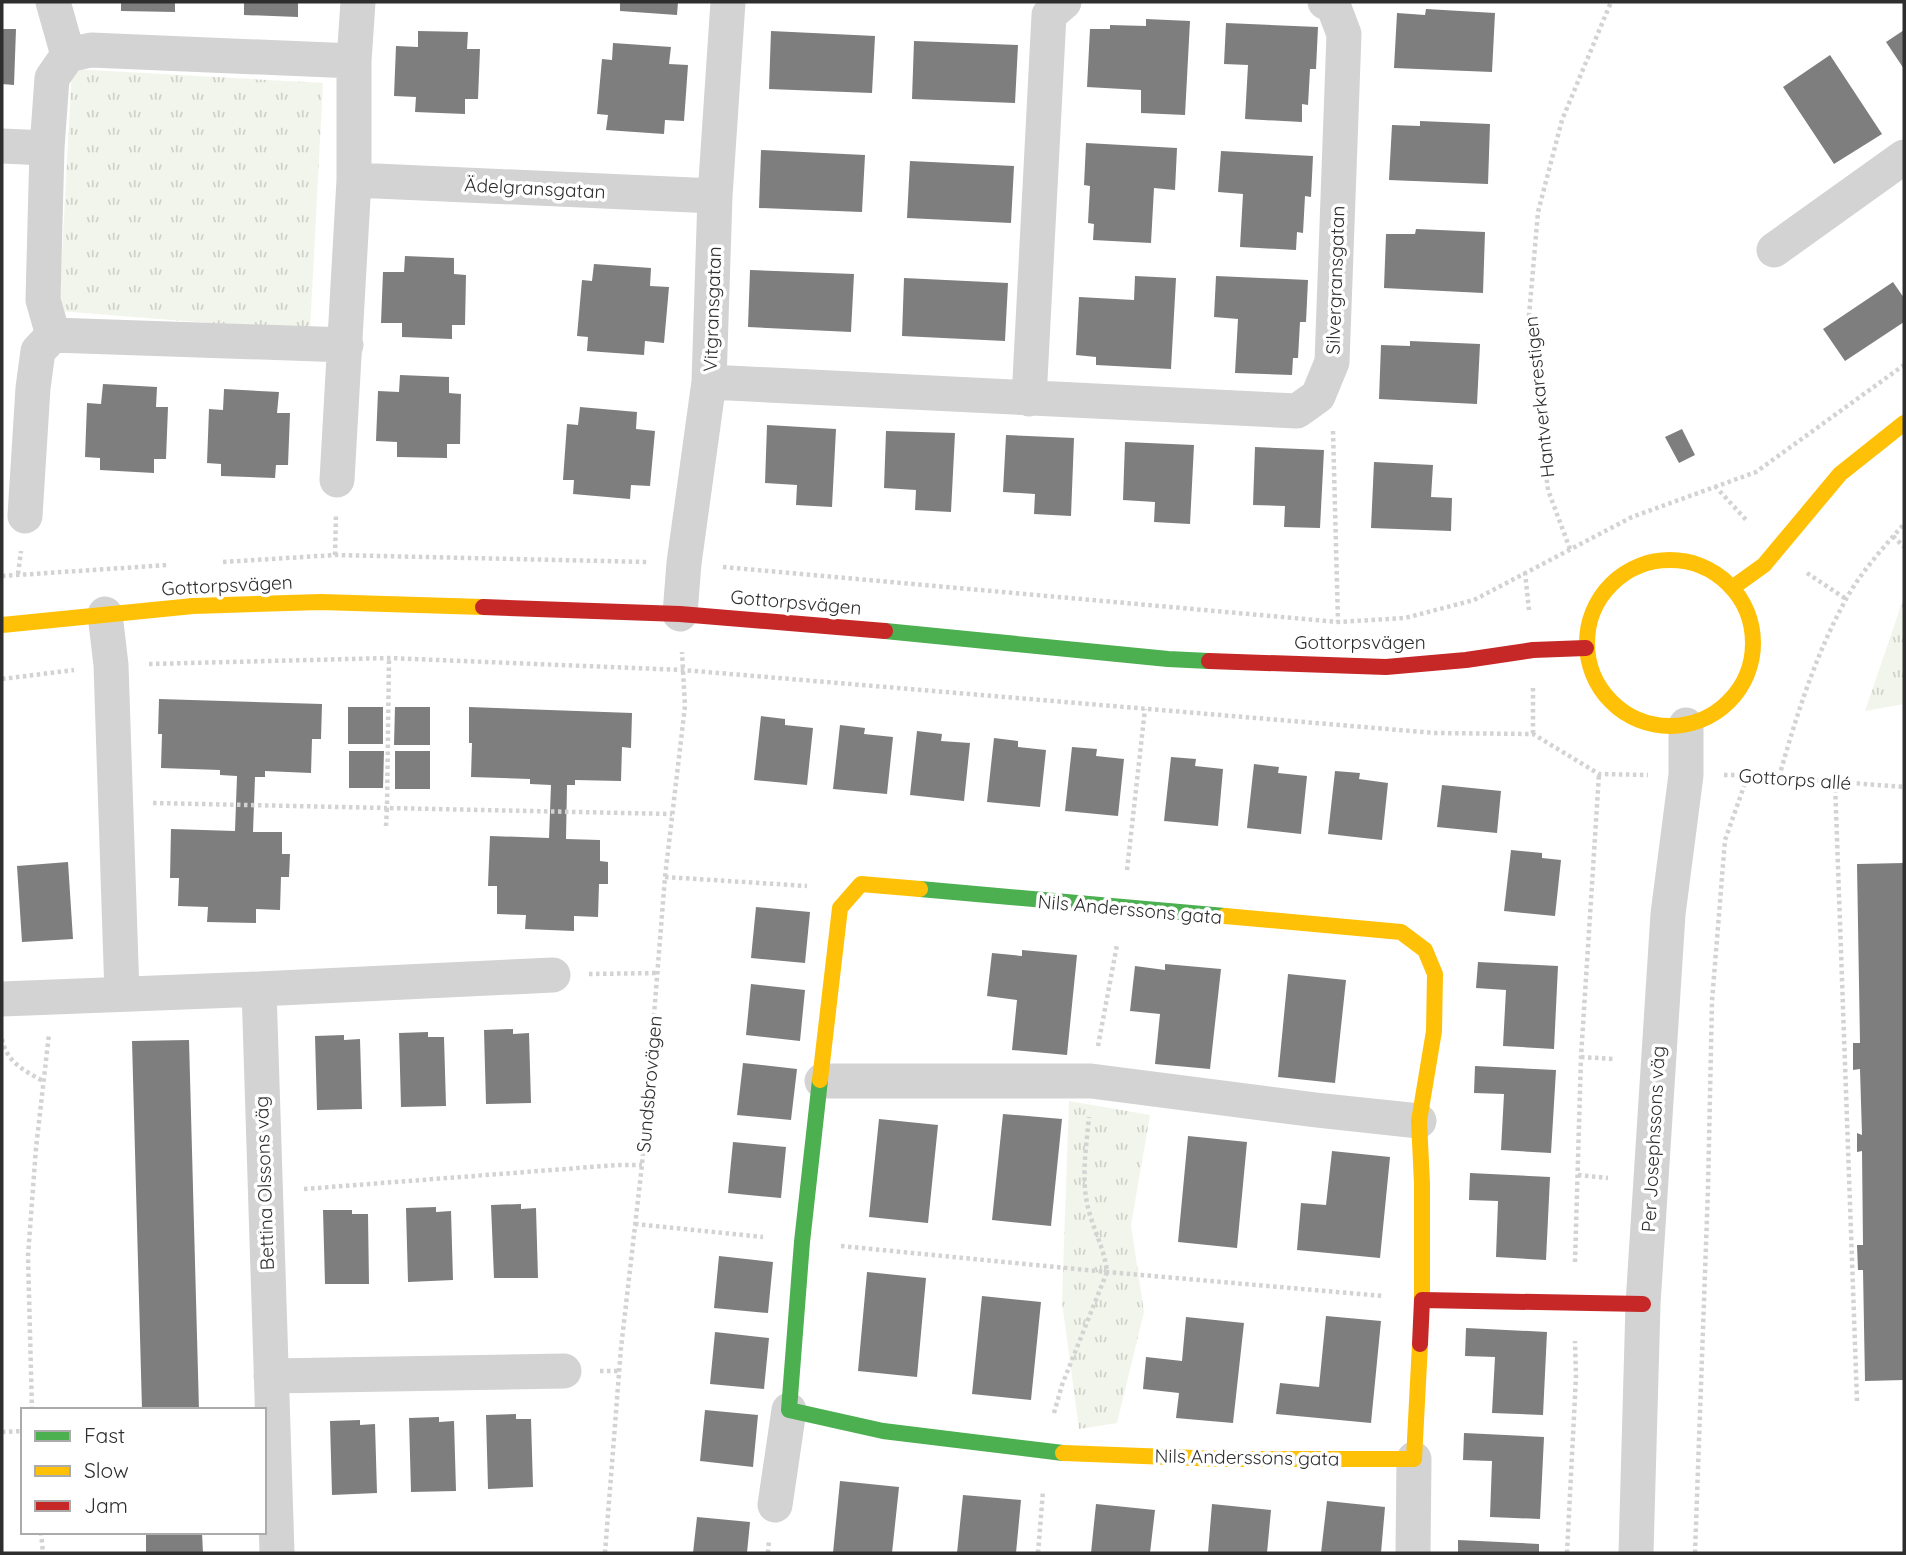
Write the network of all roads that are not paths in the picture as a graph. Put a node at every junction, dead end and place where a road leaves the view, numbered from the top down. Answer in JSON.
{"nodes":[{"id":1,"x":53,"y":2,"type":"edge"},
{"id":2,"x":358,"y":2,"type":"edge"},
{"id":3,"x":729,"y":2,"type":"edge"},
{"id":4,"x":1064,"y":2,"type":"edge"},
{"id":5,"x":1325,"y":2,"type":"edge"},
{"id":6,"x":68,"y":55,"type":"junction"},
{"id":7,"x":354,"y":61,"type":"junction"},
{"id":8,"x":2,"y":146,"type":"edge"},
{"id":9,"x":47,"y":148,"type":"junction"},
{"id":10,"x":1904,"y":157,"type":"edge"},
{"id":11,"x":354,"y":180,"type":"junction"},
{"id":12,"x":715,"y":196,"type":"junction"},
{"id":13,"x":1774,"y":250,"type":"dead end"},
{"id":14,"x":52,"y":335,"type":"junction"},
{"id":15,"x":346,"y":345,"type":"junction"},
{"id":16,"x":709,"y":382,"type":"junction"},
{"id":17,"x":1029,"y":399,"type":"junction"},
{"id":18,"x":1904,"y":423,"type":"edge"},
{"id":19,"x":337,"y":480,"type":"dead end"},
{"id":20,"x":25,"y":516,"type":"dead end"},
{"id":21,"x":1732,"y":588,"type":"junction"},
{"id":22,"x":105,"y":614,"type":"junction"},
{"id":23,"x":680,"y":614,"type":"junction"},
{"id":24,"x":2,"y":625,"type":"edge"},
{"id":25,"x":1586,"y":648,"type":"junction"},
{"id":26,"x":1686,"y":725,"type":"junction"},
{"id":27,"x":553,"y":975,"type":"road end"},
{"id":28,"x":258,"y":989,"type":"junction"},
{"id":29,"x":122,"y":994,"type":"junction"},
{"id":30,"x":2,"y":999,"type":"edge"},
{"id":31,"x":822,"y":1081,"type":"junction"},
{"id":32,"x":1419,"y":1121,"type":"junction"},
{"id":33,"x":1422,"y":1300,"type":"junction"},
{"id":34,"x":1643,"y":1304,"type":"junction"},
{"id":35,"x":564,"y":1371,"type":"dead end"},
{"id":36,"x":271,"y":1376,"type":"junction"},
{"id":37,"x":789,"y":1410,"type":"junction"},
{"id":38,"x":1414,"y":1459,"type":"junction"},
{"id":39,"x":775,"y":1505,"type":"dead end"},
{"id":40,"x":277,"y":1553,"type":"edge"},
{"id":41,"x":1413,"y":1553,"type":"edge"},
{"id":42,"x":1636,"y":1553,"type":"edge"}],
"edges":[{"from":1,"to":6,"type":"street"},
{"from":2,"to":7,"type":"street"},
{"from":3,"to":12,"type":"street","name":"Vitgransgatan"},
{"from":4,"to":17,"type":"street"},
{"from":5,"to":17,"type":"street","name":"Silvergransgatan"},
{"from":6,"to":7,"type":"street"},
{"from":6,"to":9,"type":"street"},
{"from":7,"to":11,"type":"street"},
{"from":8,"to":9,"type":"street"},
{"from":9,"to":14,"type":"street"},
{"from":10,"to":13,"type":"street"},
{"from":11,"to":12,"type":"street","name":"Ädelgransgatan"},
{"from":11,"to":15,"type":"street"},
{"from":12,"to":16,"type":"street","name":"Vitgransgatan"},
{"from":14,"to":15,"type":"street"},
{"from":14,"to":20,"type":"street"},
{"from":15,"to":19,"type":"street"},
{"from":16,"to":17,"type":"street","name":"Silvergransgatan"},
{"from":16,"to":23,"type":"street","name":"Vitgransgatan"},
{"from":18,"to":21,"type":"street"},
{"from":21,"to":25,"type":"street"},
{"from":21,"to":26,"type":"street"},
{"from":22,"to":23,"type":"street","name":"Gottorpsvägen"},
{"from":22,"to":24,"type":"street","name":"Gottorpsvägen"},
{"from":22,"to":29,"type":"street"},
{"from":23,"to":25,"type":"street","name":"Gottorpsvägen"},
{"from":25,"to":26,"type":"street"},
{"from":26,"to":34,"type":"street","name":"Per Josephssons väg"},
{"from":27,"to":28,"type":"street"},
{"from":28,"to":29,"type":"street"},
{"from":28,"to":36,"type":"street","name":"Bettina Olssons väg"},
{"from":29,"to":30,"type":"street"},
{"from":31,"to":32,"type":"street"},
{"from":31,"to":32,"type":"street","name":"Nils Anderssons gata"},
{"from":31,"to":37,"type":"street"},
{"from":32,"to":33,"type":"street","name":"Nils Anderssons gata"},
{"from":33,"to":34,"type":"street"},
{"from":33,"to":38,"type":"street","name":"Nils Anderssons gata"},
{"from":34,"to":42,"type":"street","name":"Per Josephssons väg"},
{"from":35,"to":36,"type":"street"},
{"from":36,"to":40,"type":"street","name":"Bettina Olssons väg"},
{"from":37,"to":38,"type":"street","name":"Nils Anderssons gata"},
{"from":37,"to":39,"type":"street"},
{"from":38,"to":41,"type":"street","name":"Nils Anderssons gata"}]}
